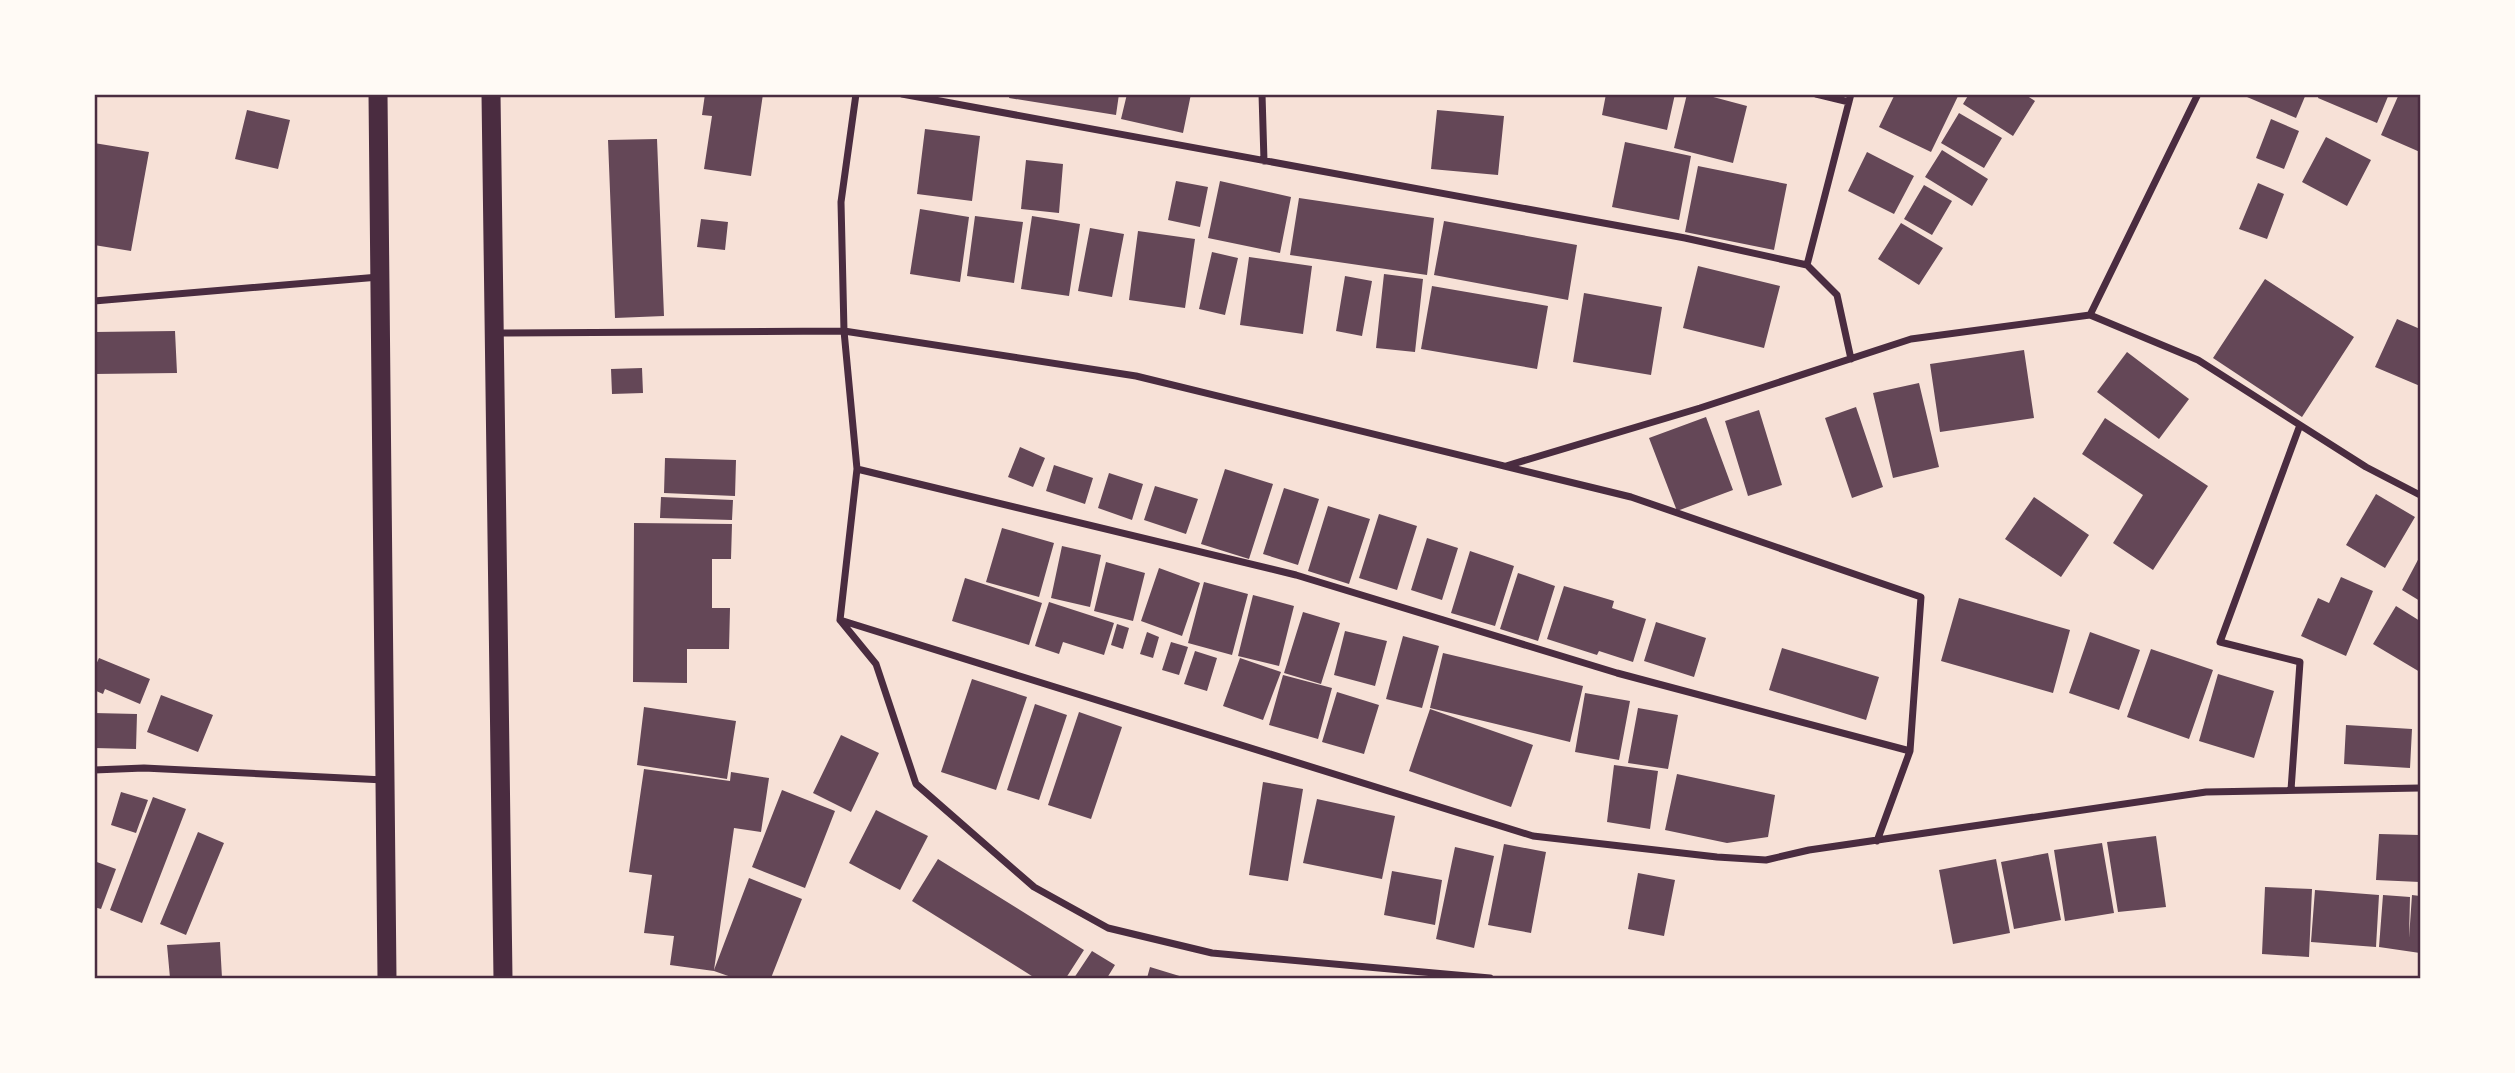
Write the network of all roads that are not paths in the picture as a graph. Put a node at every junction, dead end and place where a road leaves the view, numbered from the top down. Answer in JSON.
{"nodes":[{"id":1,"x":378,"y":94,"type":"edge"},
{"id":2,"x":491,"y":94,"type":"edge"},
{"id":3,"x":856,"y":94,"type":"edge"},
{"id":4,"x":902,"y":94,"type":"edge"},
{"id":5,"x":1262,"y":94,"type":"edge"},
{"id":6,"x":1816,"y":94,"type":"edge"},
{"id":7,"x":2198,"y":94,"type":"edge"},
{"id":8,"x":1850,"y":98,"type":"edge"},
{"id":9,"x":1264,"y":161,"type":"junction"},
{"id":10,"x":1807,"y":265,"type":"junction"},
{"id":11,"x":380,"y":276,"type":"junction"},
{"id":12,"x":94,"y":301,"type":"edge"},
{"id":13,"x":2090,"y":314,"type":"junction"},
{"id":14,"x":844,"y":331,"type":"junction"},
{"id":15,"x":494,"y":333,"type":"junction"},
{"id":16,"x":1851,"y":359,"type":"junction"},
{"id":17,"x":2300,"y":425,"type":"junction"},
{"id":18,"x":1505,"y":466,"type":"junction"},
{"id":19,"x":857,"y":469,"type":"junction"},
{"id":20,"x":2420,"y":495,"type":"edge"},
{"id":21,"x":841,"y":621,"type":"junction"},
{"id":22,"x":1910,"y":751,"type":"junction"},
{"id":23,"x":94,"y":770,"type":"edge"},
{"id":24,"x":385,"y":780,"type":"junction"},
{"id":25,"x":2420,"y":788,"type":"edge"},
{"id":26,"x":2291,"y":790,"type":"junction"},
{"id":27,"x":1877,"y":841,"type":"junction"},
{"id":28,"x":387,"y":978,"type":"edge"},
{"id":29,"x":503,"y":978,"type":"edge"},
{"id":30,"x":1490,"y":978,"type":"edge"}],
"edges":[{"from":1,"to":11,"type":"highway"},
{"from":2,"to":15,"type":"highway"},
{"from":3,"to":14,"type":"street"},
{"from":4,"to":9,"type":"street"},
{"from":5,"to":9,"type":"street"},
{"from":6,"to":8,"type":"street"},
{"from":7,"to":13,"type":"street"},
{"from":8,"to":10,"type":"street"},
{"from":9,"to":10,"type":"street"},
{"from":10,"to":16,"type":"street"},
{"from":11,"to":12,"type":"street"},
{"from":11,"to":24,"type":"highway"},
{"from":13,"to":16,"type":"street"},
{"from":13,"to":17,"type":"street"},
{"from":14,"to":15,"type":"street"},
{"from":14,"to":18,"type":"street"},
{"from":14,"to":19,"type":"street"},
{"from":15,"to":29,"type":"highway"},
{"from":16,"to":18,"type":"street"},
{"from":17,"to":20,"type":"street"},
{"from":17,"to":26,"type":"street"},
{"from":18,"to":22,"type":"street"},
{"from":19,"to":21,"type":"street"},
{"from":19,"to":22,"type":"street"},
{"from":21,"to":27,"type":"street"},
{"from":21,"to":30,"type":"street"},
{"from":22,"to":27,"type":"street"},
{"from":23,"to":24,"type":"street"},
{"from":24,"to":28,"type":"highway"},
{"from":25,"to":26,"type":"street"},
{"from":26,"to":27,"type":"street"}]}
